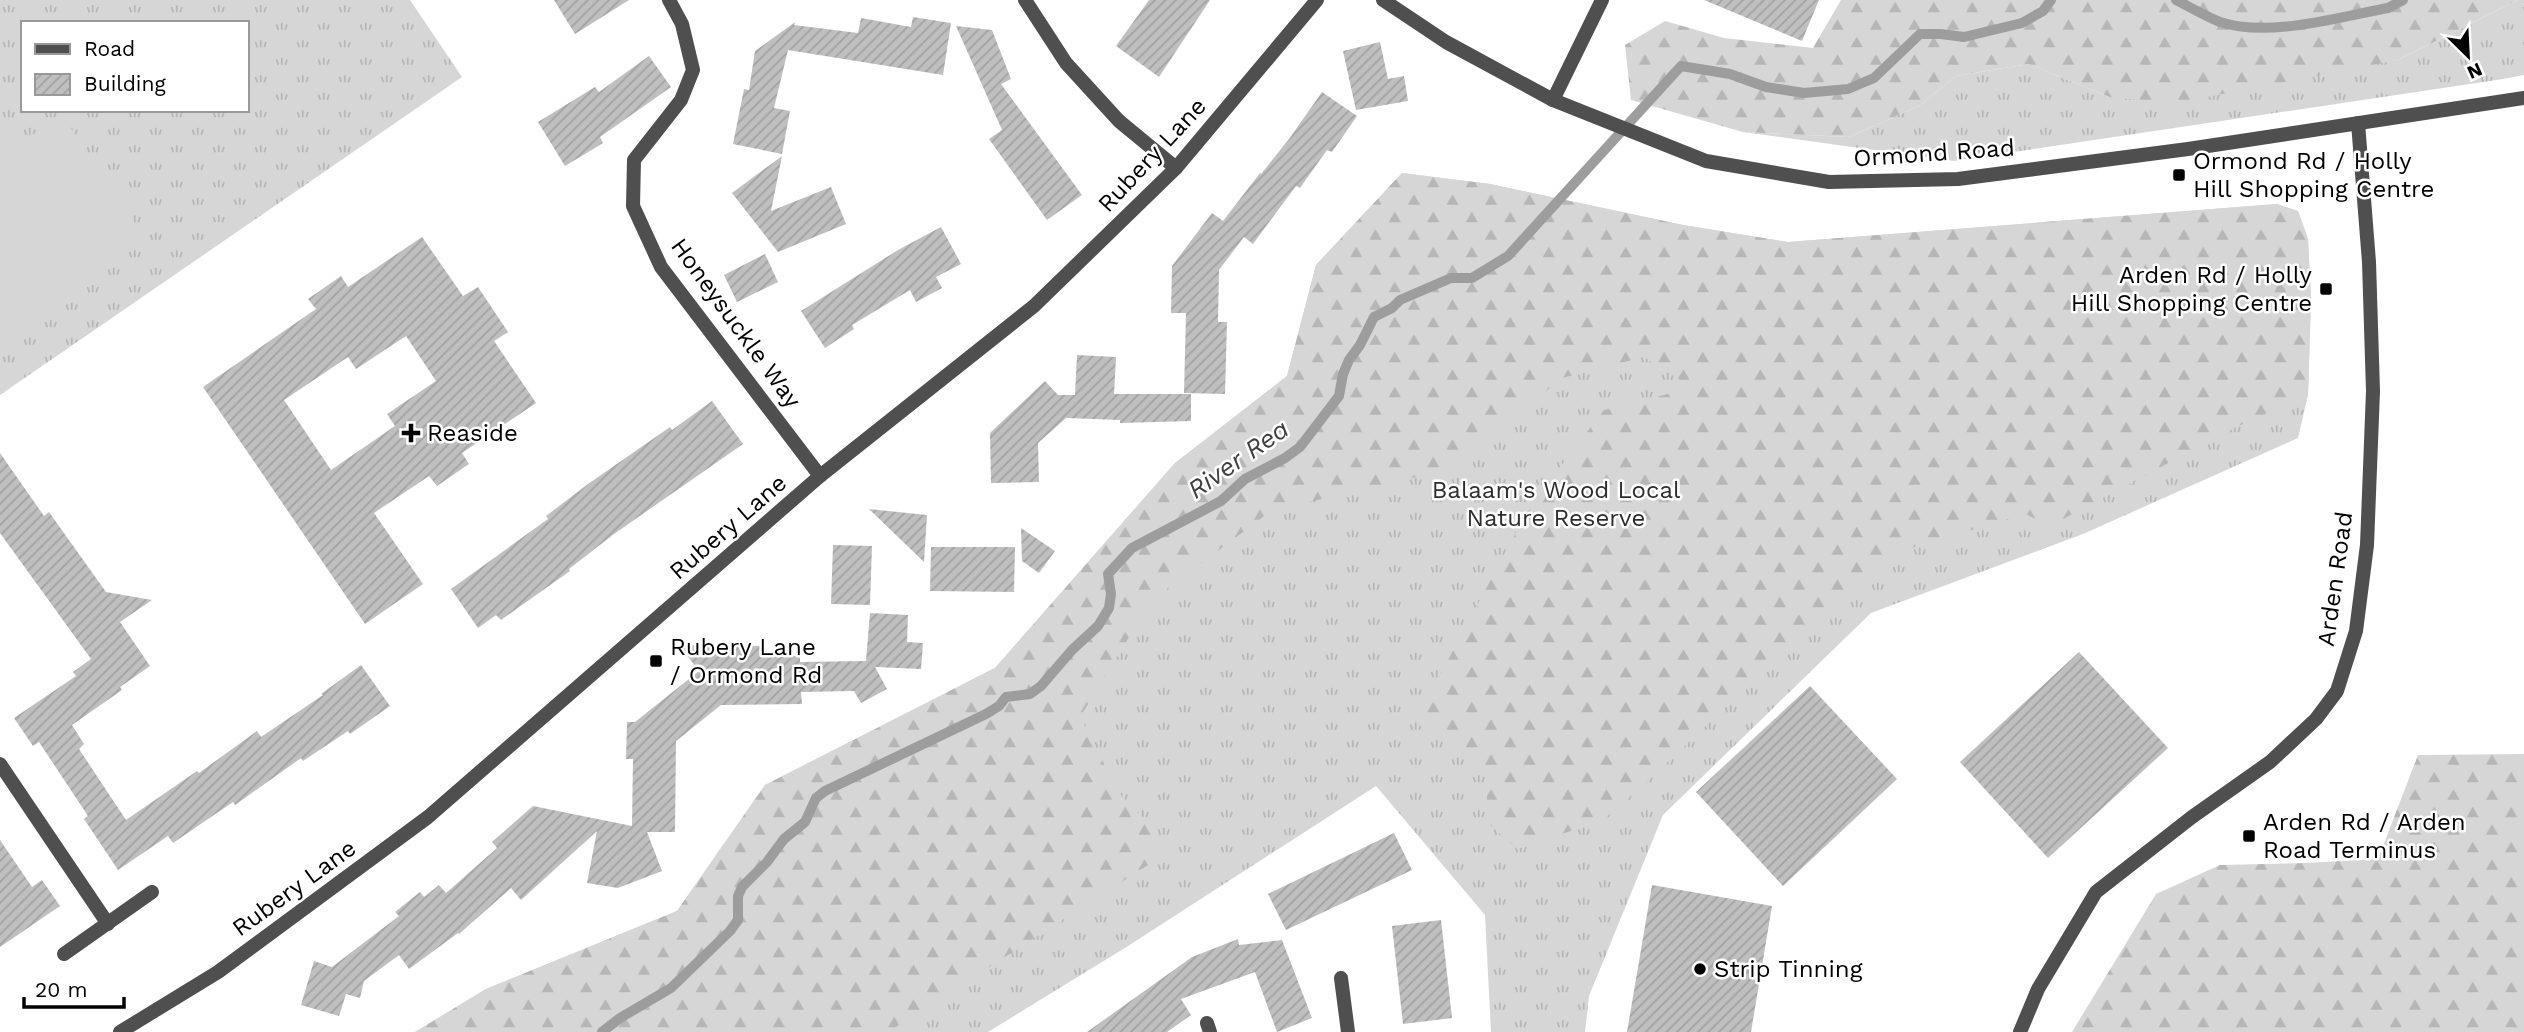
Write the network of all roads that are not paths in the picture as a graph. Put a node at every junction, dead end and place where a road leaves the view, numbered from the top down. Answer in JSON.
{"nodes":[{"id":1,"x":669,"y":0,"type":"edge"},
{"id":2,"x":1025,"y":0,"type":"edge"},
{"id":3,"x":1317,"y":0,"type":"edge"},
{"id":4,"x":1383,"y":0,"type":"edge"},
{"id":5,"x":1602,"y":0,"type":"edge"},
{"id":6,"x":2524,"y":98,"type":"edge"},
{"id":7,"x":1553,"y":100,"type":"junction"},
{"id":8,"x":2358,"y":123,"type":"junction"},
{"id":9,"x":1176,"y":168,"type":"junction"},
{"id":10,"x":820,"y":476,"type":"junction"},
{"id":11,"x":0,"y":764,"type":"edge"},
{"id":12,"x":152,"y":892,"type":"dead end"},
{"id":13,"x":108,"y":924,"type":"junction"},
{"id":14,"x":64,"y":954,"type":"dead end"},
{"id":15,"x":1342,"y":978,"type":"dead end"},
{"id":16,"x":120,"y":1032,"type":"edge"},
{"id":17,"x":1348,"y":1032,"type":"edge"},
{"id":18,"x":2020,"y":1032,"type":"edge"}],
"edges":[{"from":1,"to":10,"type":"street","name":"Honeysuckle Way"},
{"from":2,"to":9,"type":"street"},
{"from":3,"to":9,"type":"street","name":"Rubery Lane"},
{"from":4,"to":7,"type":"street","name":"Ormond Road"},
{"from":5,"to":7,"type":"street"},
{"from":6,"to":8,"type":"street","name":"Ormond Road"},
{"from":7,"to":8,"type":"street","name":"Ormond Road"},
{"from":8,"to":18,"type":"street","name":"Arden Road"},
{"from":9,"to":10,"type":"street","name":"Rubery Lane"},
{"from":10,"to":16,"type":"street","name":"Rubery Lane"},
{"from":11,"to":13,"type":"street"},
{"from":12,"to":13,"type":"street"},
{"from":13,"to":14,"type":"street"},
{"from":15,"to":17,"type":"street"}]}
